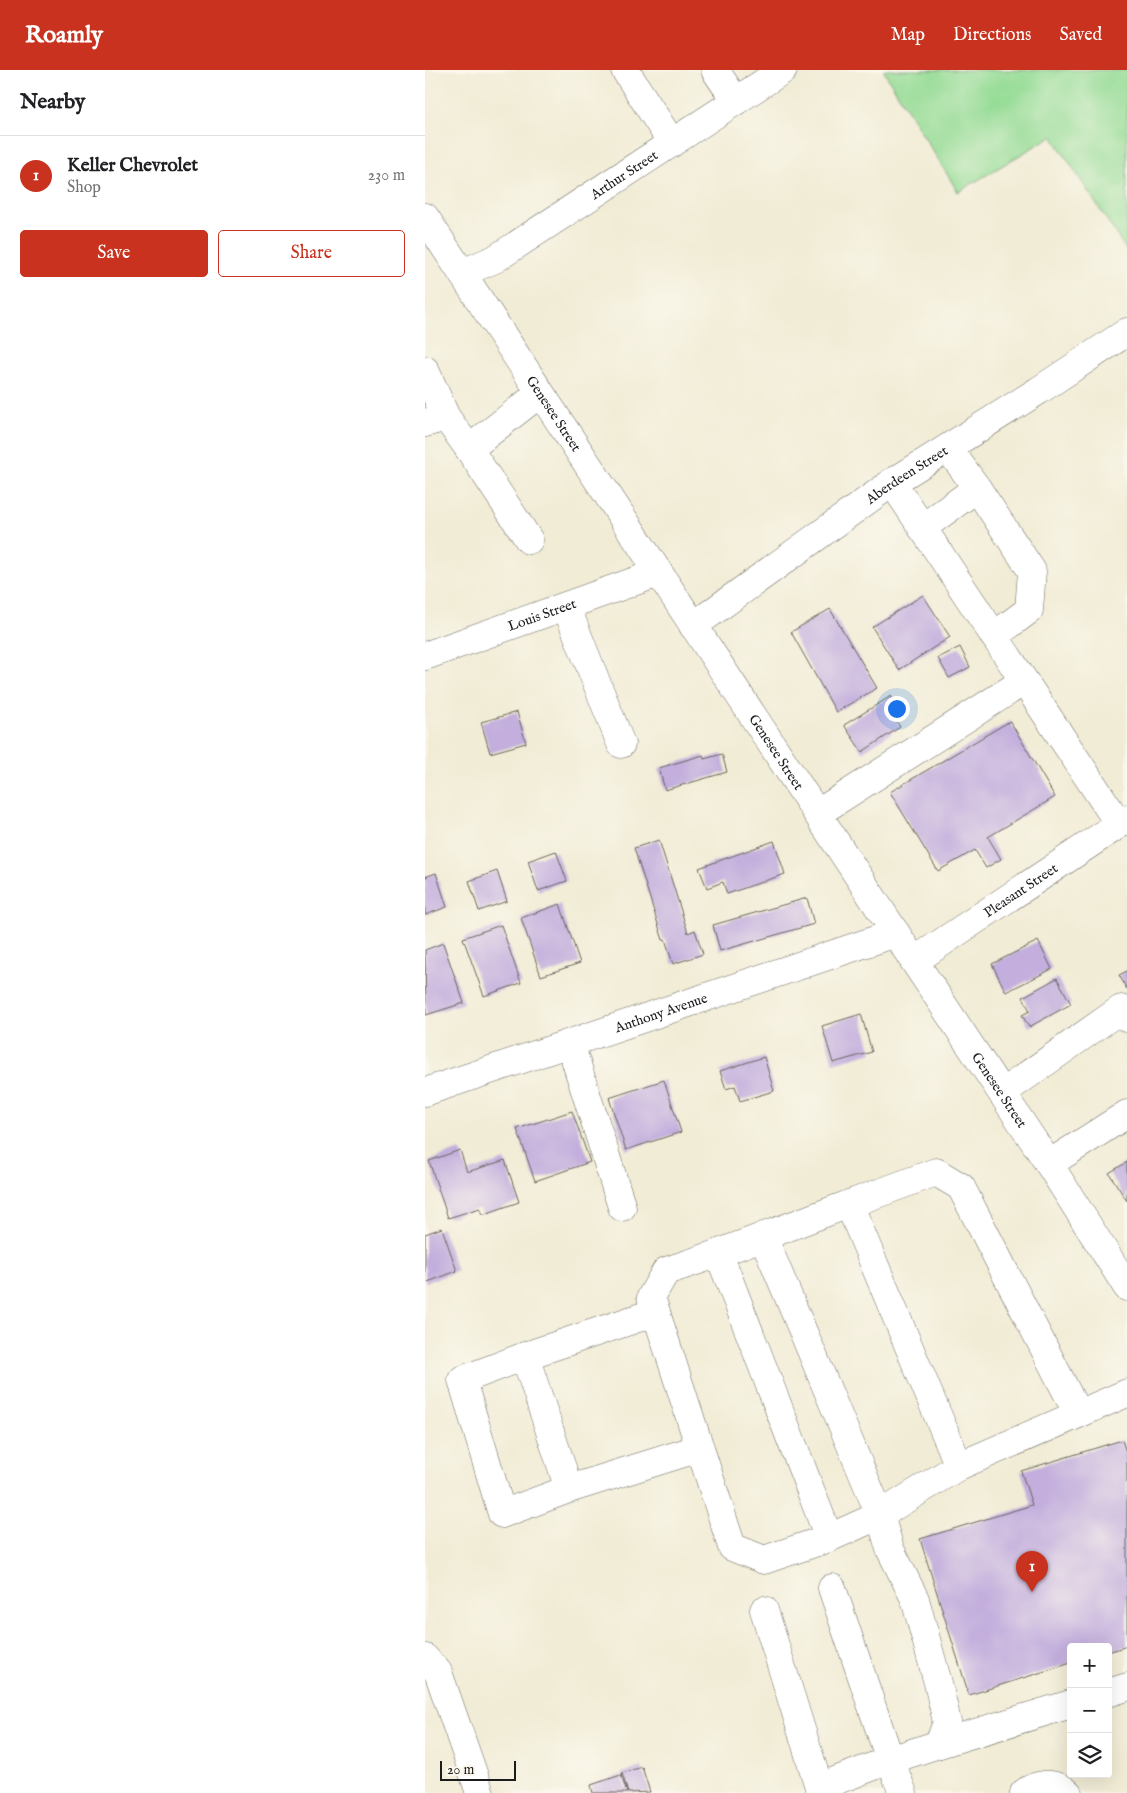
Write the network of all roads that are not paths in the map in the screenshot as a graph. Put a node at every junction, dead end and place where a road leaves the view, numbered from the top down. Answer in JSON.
{"nodes":[{"id":1,"x":625,"y":70,"type":"edge"},
{"id":2,"x":715,"y":70,"type":"edge"},
{"id":3,"x":783,"y":70,"type":"edge"},
{"id":4,"x":736,"y":101,"type":"junction"},
{"id":5,"x":672,"y":143,"type":"junction"},
{"id":6,"x":425,"y":217,"type":"edge"},
{"id":7,"x":462,"y":273,"type":"junction"},
{"id":8,"x":1127,"y":332,"type":"edge"},
{"id":9,"x":425,"y":370,"type":"edge"},
{"id":10,"x":540,"y":394,"type":"junction"},
{"id":11,"x":436,"y":420,"type":"edge"},
{"id":12,"x":948,"y":448,"type":"junction"},
{"id":13,"x":469,"y":449,"type":"junction"},
{"id":14,"x":893,"y":482,"type":"junction"},
{"id":15,"x":977,"y":488,"type":"junction"},
{"id":16,"x":922,"y":528,"type":"junction"},
{"id":17,"x":529,"y":540,"type":"dead end"},
{"id":18,"x":659,"y":573,"type":"junction"},
{"id":19,"x":566,"y":606,"type":"junction"},
{"id":20,"x":693,"y":626,"type":"junction"},
{"id":21,"x":994,"y":636,"type":"junction"},
{"id":22,"x":425,"y":656,"type":"edge"},
{"id":23,"x":1024,"y":681,"type":"junction"},
{"id":24,"x":621,"y":744,"type":"dead end"},
{"id":25,"x":818,"y":812,"type":"junction"},
{"id":26,"x":1123,"y":822,"type":"edge"},
{"id":27,"x":896,"y":933,"type":"junction"},
{"id":28,"x":914,"y":961,"type":"junction"},
{"id":29,"x":1127,"y":1018,"type":"edge"},
{"id":30,"x":570,"y":1043,"type":"junction"},
{"id":31,"x":425,"y":1092,"type":"edge"},
{"id":32,"x":1002,"y":1093,"type":"junction"},
{"id":33,"x":1127,"y":1114,"type":"edge"},
{"id":34,"x":1049,"y":1164,"type":"junction"},
{"id":35,"x":849,"y":1204,"type":"junction"},
{"id":36,"x":622,"y":1207,"type":"dead end"},
{"id":37,"x":763,"y":1236,"type":"junction"},
{"id":38,"x":719,"y":1254,"type":"junction"},
{"id":39,"x":1127,"y":1287,"type":"edge"},
{"id":40,"x":656,"y":1312,"type":"junction"},
{"id":41,"x":525,"y":1356,"type":"junction"},
{"id":42,"x":1125,"y":1400,"type":"edge"},
{"id":43,"x":1078,"y":1414,"type":"junction"},
{"id":44,"x":700,"y":1448,"type":"junction"},
{"id":45,"x":959,"y":1466,"type":"junction"},
{"id":46,"x":569,"y":1489,"type":"junction"},
{"id":47,"x":880,"y":1515,"type":"junction"},
{"id":48,"x":829,"y":1538,"type":"junction"},
{"id":49,"x":832,"y":1588,"type":"dead end"},
{"id":50,"x":764,"y":1610,"type":"dead end"},
{"id":51,"x":425,"y":1658,"type":"edge"},
{"id":52,"x":1127,"y":1687,"type":"edge"},
{"id":53,"x":1112,"y":1692,"type":"edge"},
{"id":54,"x":1067,"y":1705,"type":"edge"},
{"id":55,"x":939,"y":1744,"type":"junction"},
{"id":56,"x":890,"y":1760,"type":"junction"},
{"id":57,"x":480,"y":1793,"type":"edge"},
{"id":58,"x":903,"y":1793,"type":"edge"},
{"id":59,"x":1023,"y":1793,"type":"edge"},
{"id":60,"x":1068,"y":1793,"type":"edge"}],
"edges":[{"from":1,"to":5,"type":"street"},
{"from":2,"to":4,"type":"street"},
{"from":3,"to":4,"type":"street","name":"Arthur Street"},
{"from":4,"to":5,"type":"street","name":"Arthur Street"},
{"from":5,"to":7,"type":"street","name":"Arthur Street"},
{"from":6,"to":7,"type":"street","name":"Genesee Street"},
{"from":7,"to":10,"type":"street","name":"Genesee Street"},
{"from":8,"to":12,"type":"street","name":"Aberdeen Street"},
{"from":9,"to":11,"type":"street"},
{"from":10,"to":13,"type":"street"},
{"from":10,"to":18,"type":"street","name":"Genesee Street"},
{"from":11,"to":13,"type":"street"},
{"from":12,"to":14,"type":"street","name":"Aberdeen Street"},
{"from":12,"to":15,"type":"street"},
{"from":13,"to":17,"type":"street"},
{"from":14,"to":16,"type":"street"},
{"from":14,"to":20,"type":"street","name":"Aberdeen Street"},
{"from":15,"to":16,"type":"street"},
{"from":15,"to":21,"type":"street"},
{"from":16,"to":21,"type":"street"},
{"from":18,"to":19,"type":"street","name":"Louis Street"},
{"from":18,"to":20,"type":"street","name":"Genesee Street"},
{"from":19,"to":22,"type":"street","name":"Louis Street"},
{"from":19,"to":24,"type":"street"},
{"from":20,"to":25,"type":"street","name":"Genesee Street"},
{"from":21,"to":23,"type":"street"},
{"from":23,"to":25,"type":"street"},
{"from":23,"to":26,"type":"street"},
{"from":25,"to":27,"type":"street","name":"Genesee Street"},
{"from":26,"to":28,"type":"street","name":"Pleasant Street"},
{"from":27,"to":28,"type":"street","name":"Genesee Street"},
{"from":27,"to":30,"type":"street","name":"Anthony Avenue"},
{"from":28,"to":32,"type":"street","name":"Genesee Street"},
{"from":29,"to":32,"type":"street"},
{"from":30,"to":31,"type":"street","name":"Anthony Avenue"},
{"from":30,"to":36,"type":"street"},
{"from":32,"to":34,"type":"street","name":"Genesee Street"},
{"from":33,"to":34,"type":"street"},
{"from":34,"to":39,"type":"street","name":"Genesee Street"},
{"from":35,"to":37,"type":"street"},
{"from":35,"to":43,"type":"street"},
{"from":35,"to":45,"type":"street"},
{"from":37,"to":38,"type":"street"},
{"from":37,"to":47,"type":"street"},
{"from":38,"to":40,"type":"street"},
{"from":38,"to":48,"type":"street"},
{"from":40,"to":41,"type":"street"},
{"from":40,"to":44,"type":"street"},
{"from":41,"to":46,"type":"street"},
{"from":41,"to":46,"type":"street"},
{"from":42,"to":43,"type":"street"},
{"from":43,"to":45,"type":"street"},
{"from":44,"to":46,"type":"street"},
{"from":44,"to":48,"type":"street"},
{"from":45,"to":47,"type":"street"},
{"from":47,"to":48,"type":"street"},
{"from":47,"to":55,"type":"street"},
{"from":49,"to":56,"type":"street"},
{"from":50,"to":56,"type":"street"},
{"from":51,"to":57,"type":"street"},
{"from":52,"to":53,"type":"street"},
{"from":54,"to":55,"type":"street"},
{"from":55,"to":56,"type":"street"},
{"from":56,"to":58,"type":"street"},
{"from":59,"to":60,"type":"street"}]}
